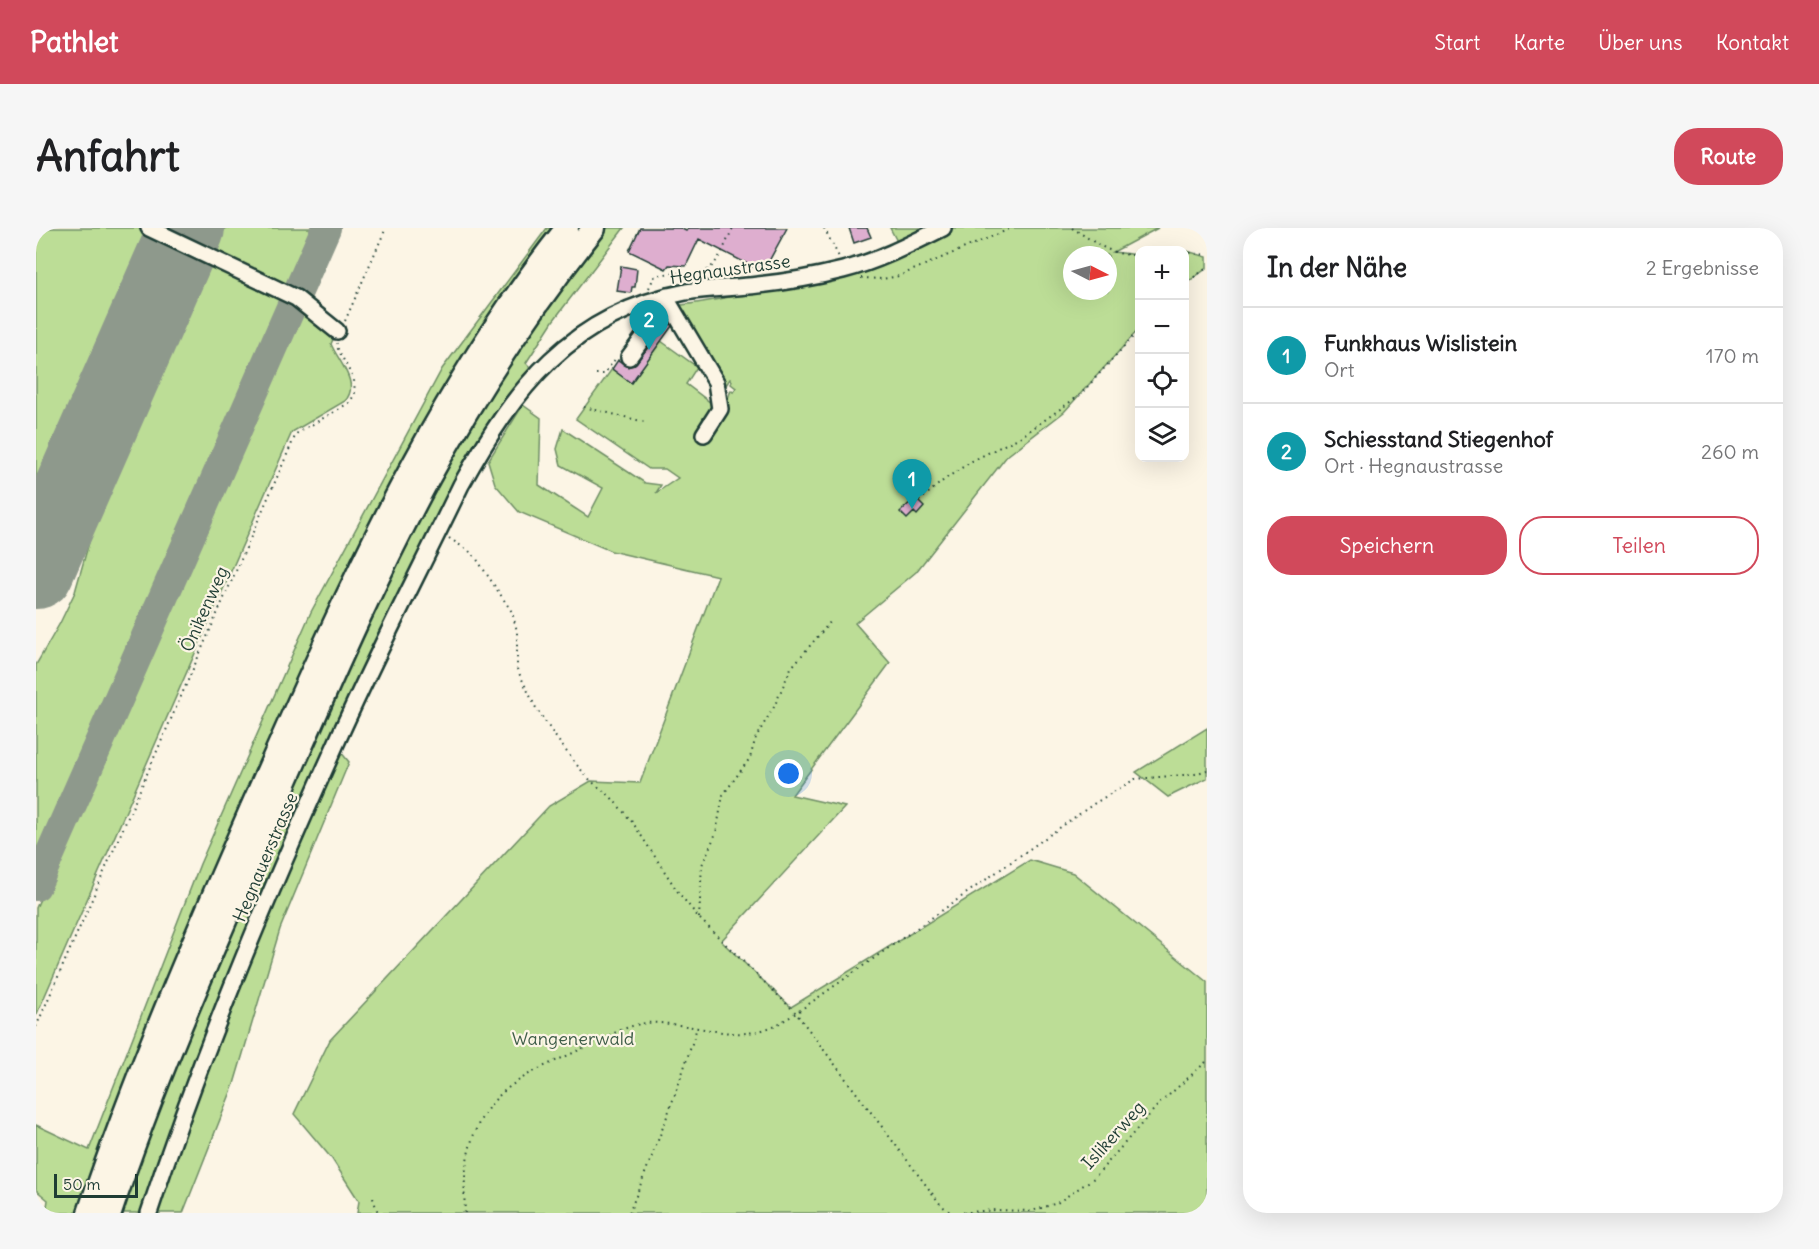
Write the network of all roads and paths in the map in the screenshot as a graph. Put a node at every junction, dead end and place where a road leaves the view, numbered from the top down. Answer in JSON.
{"nodes":[{"id":1,"x":149,"y":228,"type":"edge"},
{"id":2,"x":386,"y":228,"type":"edge"},
{"id":3,"x":567,"y":228,"type":"edge"},
{"id":4,"x":594,"y":228,"type":"edge"},
{"id":5,"x":732,"y":228,"type":"edge"},
{"id":6,"x":824,"y":228,"type":"edge"},
{"id":7,"x":944,"y":228,"type":"edge"},
{"id":8,"x":1012,"y":228,"type":"edge"},
{"id":9,"x":1072,"y":228,"type":"edge"},
{"id":10,"x":1189,"y":253,"type":"edge"},
{"id":11,"x":1135,"y":255,"type":"edge"},
{"id":12,"x":1207,"y":255,"type":"edge"},
{"id":13,"x":1207,"y":268,"type":"edge"},
{"id":14,"x":844,"y":270,"type":"junction"},
{"id":15,"x":882,"y":279,"type":"dead end"},
{"id":16,"x":1189,"y":281,"type":"edge"},
{"id":17,"x":668,"y":300,"type":"junction"},
{"id":18,"x":647,"y":302,"type":"junction"},
{"id":19,"x":338,"y":334,"type":"junction"},
{"id":20,"x":1135,"y":334,"type":"edge"},
{"id":21,"x":629,"y":357,"type":"joint"},
{"id":22,"x":596,"y":374,"type":"dead end"},
{"id":23,"x":584,"y":407,"type":"dead end"},
{"id":24,"x":645,"y":422,"type":"dead end"},
{"id":25,"x":704,"y":434,"type":"dead end"},
{"id":26,"x":919,"y":501,"type":"dead end"},
{"id":27,"x":440,"y":530,"type":"junction"},
{"id":28,"x":831,"y":621,"type":"dead end"},
{"id":29,"x":1207,"y":770,"type":"edge"},
{"id":30,"x":699,"y":918,"type":"junction"},
{"id":31,"x":796,"y":1013,"type":"junction"},
{"id":32,"x":36,"y":1026,"type":"edge"},
{"id":33,"x":697,"y":1028,"type":"junction"},
{"id":34,"x":1207,"y":1061,"type":"edge"},
{"id":35,"x":373,"y":1198,"type":"dead end"},
{"id":36,"x":89,"y":1213,"type":"edge"},
{"id":37,"x":110,"y":1213,"type":"edge"},
{"id":38,"x":149,"y":1213,"type":"edge"},
{"id":39,"x":378,"y":1213,"type":"edge"},
{"id":40,"x":465,"y":1213,"type":"edge"},
{"id":41,"x":629,"y":1213,"type":"edge"},
{"id":42,"x":951,"y":1213,"type":"edge"},
{"id":43,"x":957,"y":1213,"type":"edge"}],
"edges":[{"from":1,"to":19,"type":"street"},
{"from":2,"to":19,"type":"path"},
{"from":3,"to":36,"type":"highway"},
{"from":4,"to":37,"type":"highway"},
{"from":5,"to":18,"type":"path"},
{"from":6,"to":14,"type":"path"},
{"from":7,"to":14,"type":"street","name":"Hegnaustrasse"},
{"from":8,"to":15,"type":"path"},
{"from":9,"to":11,"type":"path"},
{"from":10,"to":12,"type":"path"},
{"from":13,"to":16,"type":"path"},
{"from":14,"to":17,"type":"street","name":"Hegnaustrasse"},
{"from":17,"to":18,"type":"street","name":"Hegnaustrasse"},
{"from":17,"to":21,"type":"street"},
{"from":17,"to":25,"type":"street"},
{"from":18,"to":27,"type":"street","name":"Hegnaustrasse"},
{"from":19,"to":32,"type":"path","name":"Önikenweg"},
{"from":20,"to":26,"type":"path"},
{"from":21,"to":22,"type":"path"},
{"from":23,"to":24,"type":"path"},
{"from":27,"to":30,"type":"path"},
{"from":27,"to":38,"type":"street","name":"Hegnauerstrasse"},
{"from":28,"to":30,"type":"path"},
{"from":29,"to":31,"type":"path"},
{"from":30,"to":31,"type":"path"},
{"from":31,"to":33,"type":"path"},
{"from":31,"to":42,"type":"path"},
{"from":33,"to":40,"type":"path"},
{"from":33,"to":41,"type":"path"},
{"from":34,"to":43,"type":"path","name":"Islikerweg"},
{"from":35,"to":39,"type":"path"}]}
